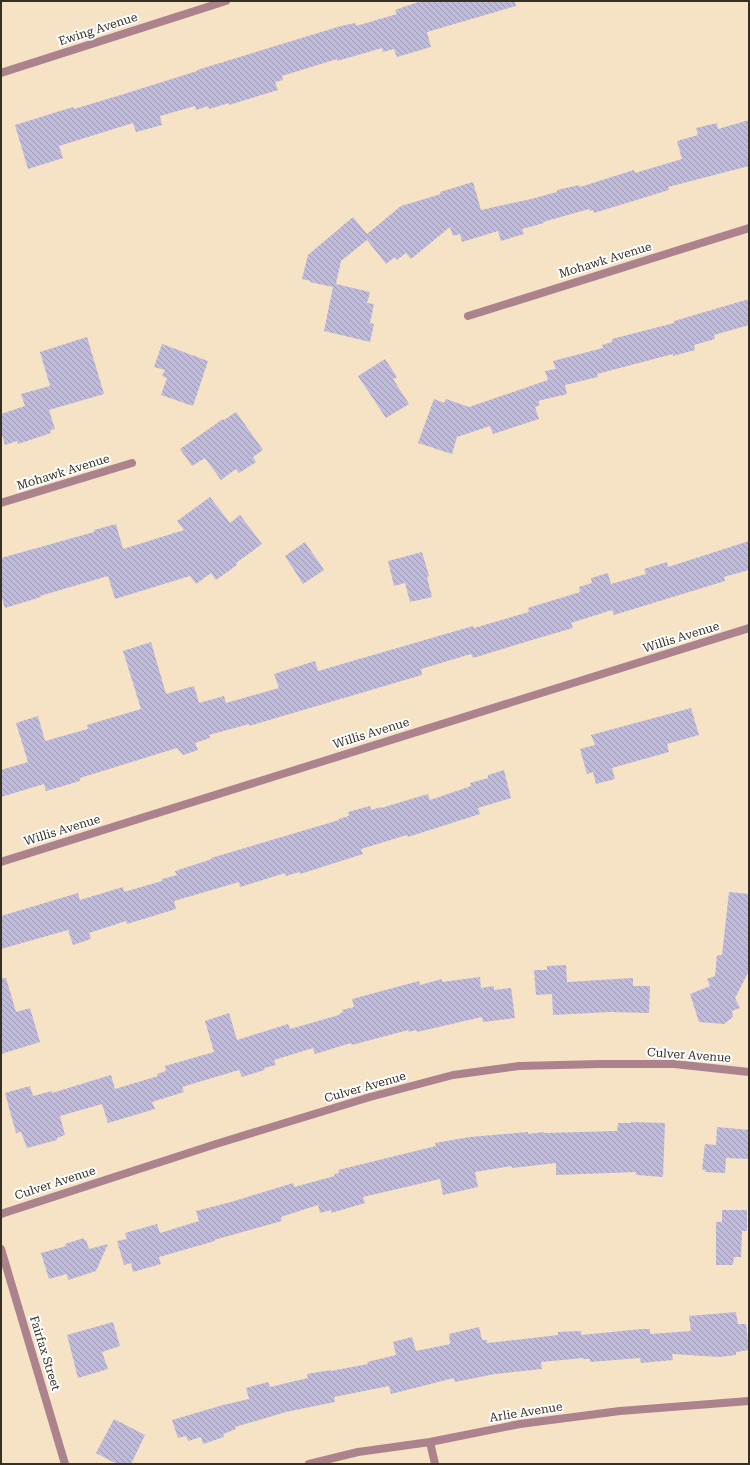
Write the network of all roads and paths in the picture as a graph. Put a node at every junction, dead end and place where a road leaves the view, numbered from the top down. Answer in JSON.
{"nodes":[{"id":1,"x":226,"y":1,"type":"edge"},
{"id":2,"x":1,"y":73,"type":"edge"},
{"id":3,"x":749,"y":228,"type":"edge"},
{"id":4,"x":468,"y":316,"type":"dead end"},
{"id":5,"x":132,"y":463,"type":"dead end"},
{"id":6,"x":1,"y":503,"type":"edge"},
{"id":7,"x":749,"y":628,"type":"edge"},
{"id":8,"x":1,"y":862,"type":"edge"},
{"id":9,"x":749,"y":1072,"type":"edge"},
{"id":10,"x":1,"y":1214,"type":"edge"},
{"id":11,"x":1,"y":1249,"type":"edge"},
{"id":12,"x":749,"y":1402,"type":"edge"},
{"id":13,"x":430,"y":1442,"type":"junction"},
{"id":14,"x":65,"y":1464,"type":"edge"},
{"id":15,"x":309,"y":1464,"type":"edge"},
{"id":16,"x":435,"y":1464,"type":"edge"}],
"edges":[{"from":1,"to":2,"type":"street","name":"Ewing Avenue"},
{"from":3,"to":4,"type":"street","name":"Mohawk Avenue"},
{"from":5,"to":6,"type":"street","name":"Mohawk Avenue"},
{"from":7,"to":8,"type":"street","name":"Willis Avenue"},
{"from":9,"to":10,"type":"street","name":"Culver Avenue"},
{"from":11,"to":14,"type":"street","name":"Fairfax Street"},
{"from":12,"to":13,"type":"street","name":"Arlie Avenue"},
{"from":13,"to":15,"type":"street","name":"Arlie Avenue"},
{"from":13,"to":16,"type":"street"}]}
